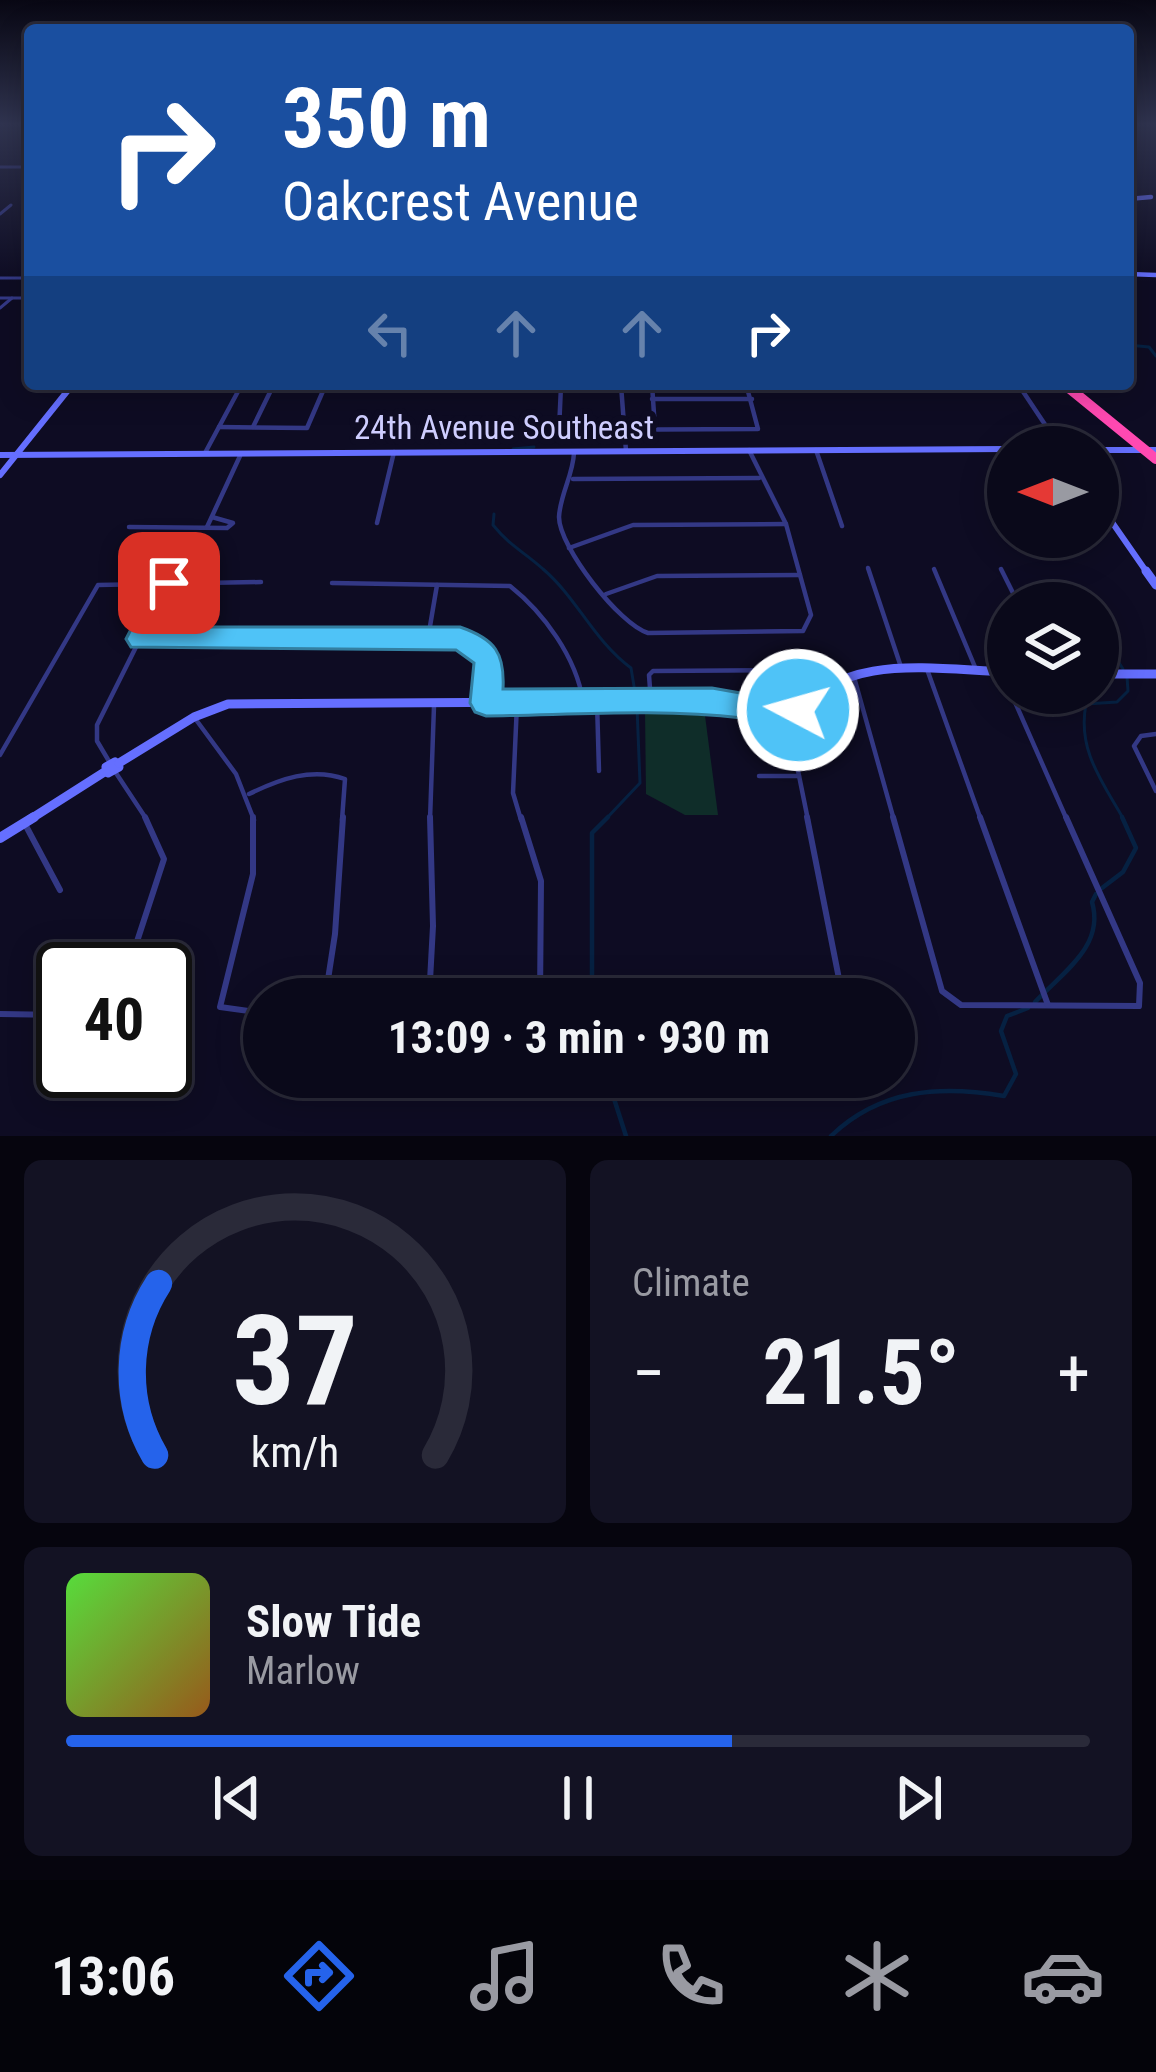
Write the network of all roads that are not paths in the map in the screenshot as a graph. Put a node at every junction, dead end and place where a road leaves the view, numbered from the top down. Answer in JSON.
{"nodes":[{"id":1,"x":1151,"y":197,"type":"dead end"},
{"id":2,"x":1134,"y":198,"type":"edge"},
{"id":3,"x":0,"y":204,"type":"edge"},
{"id":4,"x":0,"y":214,"type":"edge"},
{"id":5,"x":0,"y":298,"type":"edge"},
{"id":6,"x":12,"y":298,"type":"junction"},
{"id":7,"x":24,"y":298,"type":"edge"},
{"id":8,"x":0,"y":308,"type":"edge"},
{"id":9,"x":68,"y":390,"type":"edge"},
{"id":10,"x":239,"y":390,"type":"edge"},
{"id":11,"x":271,"y":390,"type":"edge"},
{"id":12,"x":324,"y":390,"type":"edge"},
{"id":13,"x":561,"y":390,"type":"edge"},
{"id":14,"x":621,"y":390,"type":"edge"},
{"id":15,"x":652,"y":390,"type":"edge"},
{"id":16,"x":748,"y":390,"type":"edge"},
{"id":17,"x":1022,"y":390,"type":"edge"},
{"id":18,"x":1076,"y":390,"type":"edge"},
{"id":19,"x":652,"y":399,"type":"junction"},
{"id":20,"x":752,"y":399,"type":"junction"},
{"id":21,"x":1046,"y":426,"type":"edge"},
{"id":22,"x":219,"y":427,"type":"junction"},
{"id":23,"x":253,"y":427,"type":"junction"},
{"id":24,"x":655,"y":429,"type":"junction"},
{"id":25,"x":623,"y":430,"type":"junction"},
{"id":26,"x":987,"y":449,"type":"edge"},
{"id":27,"x":749,"y":450,"type":"junction"},
{"id":28,"x":816,"y":450,"type":"junction"},
{"id":29,"x":626,"y":451,"type":"junction"},
{"id":30,"x":1119,"y":451,"type":"edge"},
{"id":31,"x":394,"y":452,"type":"junction"},
{"id":32,"x":574,"y":452,"type":"junction"},
{"id":33,"x":1153,"y":452,"type":"edge"},
{"id":34,"x":205,"y":453,"type":"junction"},
{"id":35,"x":241,"y":453,"type":"junction"},
{"id":36,"x":0,"y":454,"type":"edge"},
{"id":37,"x":16,"y":454,"type":"junction"},
{"id":38,"x":0,"y":475,"type":"edge"},
{"id":39,"x":760,"y":478,"type":"junction"},
{"id":40,"x":572,"y":479,"type":"junction"},
{"id":41,"x":212,"y":517,"type":"junction"},
{"id":42,"x":377,"y":523,"type":"dead end"},
{"id":43,"x":786,"y":524,"type":"junction"},
{"id":44,"x":842,"y":526,"type":"dead end"},
{"id":45,"x":129,"y":527,"type":"dead end"},
{"id":46,"x":207,"y":527,"type":"junction"},
{"id":47,"x":1119,"y":532,"type":"edge"},
{"id":48,"x":569,"y":548,"type":"junction"},
{"id":49,"x":868,"y":568,"type":"dead end"},
{"id":50,"x":934,"y":569,"type":"dead end"},
{"id":51,"x":1001,"y":569,"type":"dead end"},
{"id":52,"x":800,"y":575,"type":"junction"},
{"id":53,"x":438,"y":582,"type":"junction"},
{"id":54,"x":1008,"y":582,"type":"edge"},
{"id":55,"x":169,"y":583,"type":"junction"},
{"id":56,"x":261,"y":583,"type":"dead end"},
{"id":57,"x":332,"y":583,"type":"dead end"},
{"id":58,"x":1156,"y":586,"type":"edge"},
{"id":59,"x":606,"y":594,"type":"junction"},
{"id":60,"x":428,"y":638,"type":"junction"},
{"id":61,"x":141,"y":639,"type":"junction"},
{"id":62,"x":903,"y":672,"type":"junction"},
{"id":63,"x":928,"y":672,"type":"junction"},
{"id":64,"x":977,"y":672,"type":"junction"},
{"id":65,"x":987,"y":672,"type":"edge"},
{"id":66,"x":853,"y":673,"type":"junction"},
{"id":67,"x":1119,"y":674,"type":"edge"},
{"id":68,"x":1156,"y":674,"type":"edge"},
{"id":69,"x":826,"y":681,"type":"junction"},
{"id":70,"x":517,"y":702,"type":"junction"},
{"id":71,"x":583,"y":702,"type":"junction"},
{"id":72,"x":597,"y":702,"type":"junction"},
{"id":73,"x":651,"y":702,"type":"junction"},
{"id":74,"x":434,"y":703,"type":"junction"},
{"id":75,"x":486,"y":703,"type":"junction"},
{"id":76,"x":1021,"y":714,"type":"edge"},
{"id":77,"x":194,"y":717,"type":"junction"},
{"id":78,"x":795,"y":718,"type":"junction"},
{"id":79,"x":1156,"y":734,"type":"edge"},
{"id":80,"x":0,"y":755,"type":"edge"},
{"id":81,"x":113,"y":767,"type":"junction"},
{"id":82,"x":599,"y":771,"type":"dead end"},
{"id":83,"x":759,"y":776,"type":"dead end"},
{"id":84,"x":799,"y":776,"type":"junction"},
{"id":85,"x":1156,"y":791,"type":"edge"},
{"id":86,"x":249,"y":794,"type":"junction"},
{"id":87,"x":24,"y":823,"type":"junction"},
{"id":88,"x":0,"y":838,"type":"edge"},
{"id":89,"x":60,"y":890,"type":"dead end"},
{"id":90,"x":137,"y":942,"type":"edge"},
{"id":91,"x":328,"y":978,"type":"edge"},
{"id":92,"x":431,"y":978,"type":"edge"},
{"id":93,"x":540,"y":978,"type":"edge"},
{"id":94,"x":840,"y":978,"type":"edge"},
{"id":95,"x":1047,"y":1004,"type":"junction"},
{"id":96,"x":243,"y":1012,"type":"edge"},
{"id":97,"x":0,"y":1014,"type":"edge"},
{"id":98,"x":36,"y":1015,"type":"edge"}],
"edges":[{"from":1,"to":2,"type":"street"},
{"from":3,"to":4,"type":"street"},
{"from":5,"to":6,"type":"street"},
{"from":6,"to":7,"type":"street"},
{"from":6,"to":8,"type":"street"},
{"from":9,"to":37,"type":"street"},
{"from":10,"to":22,"type":"street"},
{"from":11,"to":23,"type":"street"},
{"from":12,"to":23,"type":"street"},
{"from":13,"to":25,"type":"street"},
{"from":14,"to":25,"type":"street"},
{"from":15,"to":19,"type":"street"},
{"from":16,"to":20,"type":"street"},
{"from":17,"to":21,"type":"street"},
{"from":18,"to":33,"type":"highway"},
{"from":19,"to":20,"type":"street"},
{"from":19,"to":24,"type":"street"},
{"from":20,"to":24,"type":"street"},
{"from":22,"to":23,"type":"street"},
{"from":22,"to":34,"type":"street"},
{"from":24,"to":25,"type":"street"},
{"from":25,"to":29,"type":"street"},
{"from":26,"to":28,"type":"street","name":"24th Avenue Southeast"},
{"from":27,"to":28,"type":"street","name":"24th Avenue Southeast"},
{"from":27,"to":29,"type":"street","name":"24th Avenue Southeast"},
{"from":27,"to":39,"type":"street"},
{"from":28,"to":44,"type":"street"},
{"from":29,"to":32,"type":"street","name":"24th Avenue Southeast"},
{"from":30,"to":33,"type":"street"},
{"from":31,"to":32,"type":"street","name":"24th Avenue Southeast"},
{"from":31,"to":35,"type":"street","name":"24th Avenue Southeast"},
{"from":31,"to":42,"type":"street"},
{"from":32,"to":40,"type":"street"},
{"from":34,"to":35,"type":"street","name":"24th Avenue Southeast"},
{"from":34,"to":37,"type":"street","name":"24th Avenue Southeast"},
{"from":35,"to":41,"type":"street"},
{"from":36,"to":37,"type":"street","name":"24th Avenue Southeast"},
{"from":37,"to":38,"type":"street"},
{"from":39,"to":40,"type":"street"},
{"from":39,"to":43,"type":"street"},
{"from":40,"to":48,"type":"street"},
{"from":41,"to":46,"type":"street"},
{"from":41,"to":46,"type":"street"},
{"from":43,"to":48,"type":"street"},
{"from":43,"to":52,"type":"street"},
{"from":45,"to":46,"type":"street"},
{"from":47,"to":58,"type":"street"},
{"from":48,"to":59,"type":"street"},
{"from":49,"to":62,"type":"street"},
{"from":50,"to":64,"type":"street"},
{"from":51,"to":54,"type":"street"},
{"from":52,"to":59,"type":"street"},
{"from":52,"to":59,"type":"street"},
{"from":53,"to":57,"type":"street"},
{"from":53,"to":60,"type":"street"},
{"from":53,"to":71,"type":"street"},
{"from":55,"to":56,"type":"street"},
{"from":55,"to":61,"type":"street"},
{"from":55,"to":80,"type":"street"},
{"from":60,"to":61,"type":"street"},
{"from":60,"to":75,"type":"street"},
{"from":61,"to":81,"type":"street"},
{"from":62,"to":63,"type":"street"},
{"from":62,"to":66,"type":"street"},
{"from":63,"to":64,"type":"street"},
{"from":63,"to":95,"type":"street"},
{"from":64,"to":65,"type":"street"},
{"from":66,"to":69,"type":"street"},
{"from":66,"to":95,"type":"street"},
{"from":67,"to":68,"type":"street"},
{"from":69,"to":73,"type":"street"},
{"from":69,"to":78,"type":"street"},
{"from":70,"to":71,"type":"street"},
{"from":70,"to":75,"type":"street"},
{"from":70,"to":93,"type":"street"},
{"from":71,"to":72,"type":"street"},
{"from":72,"to":73,"type":"street"},
{"from":72,"to":82,"type":"street"},
{"from":73,"to":78,"type":"street"},
{"from":74,"to":75,"type":"street"},
{"from":74,"to":77,"type":"street"},
{"from":74,"to":92,"type":"street"},
{"from":76,"to":95,"type":"street"},
{"from":77,"to":81,"type":"street"},
{"from":77,"to":86,"type":"street"},
{"from":78,"to":84,"type":"street"},
{"from":79,"to":85,"type":"street"},
{"from":81,"to":87,"type":"street"},
{"from":81,"to":90,"type":"street"},
{"from":83,"to":84,"type":"street"},
{"from":84,"to":94,"type":"street"},
{"from":86,"to":91,"type":"street"},
{"from":86,"to":96,"type":"street"},
{"from":87,"to":88,"type":"street"},
{"from":87,"to":89,"type":"street"},
{"from":97,"to":98,"type":"street"}]}
